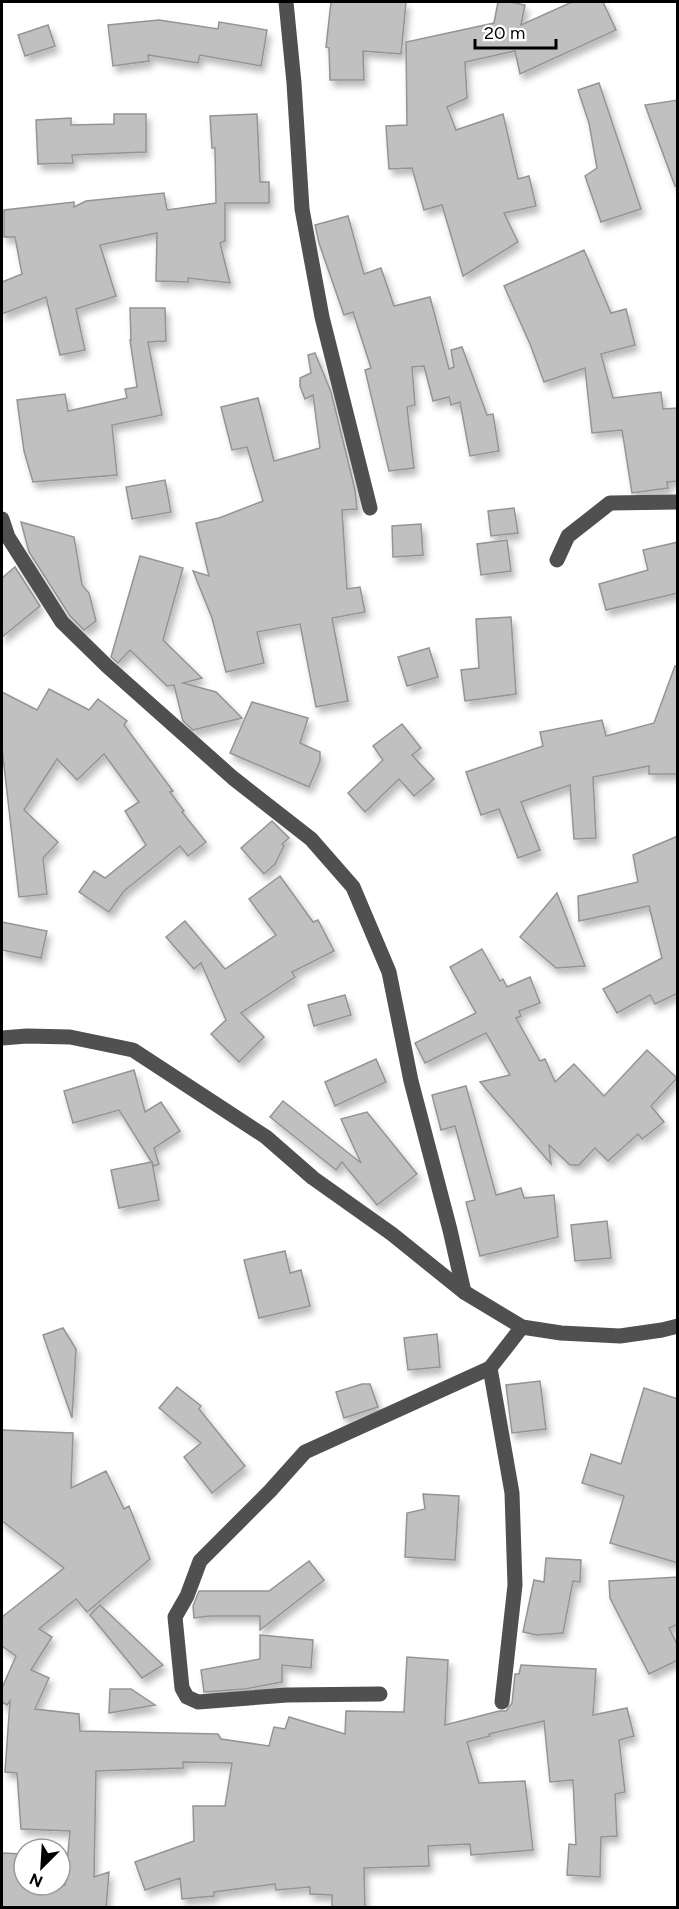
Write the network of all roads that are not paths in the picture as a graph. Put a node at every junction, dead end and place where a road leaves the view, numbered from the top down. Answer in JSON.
{"nodes":[{"id":1,"x":286,"y":2,"type":"edge"},
{"id":2,"x":678,"y":502,"type":"edge"},
{"id":3,"x":370,"y":508,"type":"dead end"},
{"id":4,"x":2,"y":519,"type":"edge"},
{"id":5,"x":557,"y":560,"type":"dead end"},
{"id":6,"x":2,"y":1038,"type":"edge"},
{"id":7,"x":464,"y":1292,"type":"junction"},
{"id":8,"x":678,"y":1326,"type":"edge"},
{"id":9,"x":522,"y":1327,"type":"junction"},
{"id":10,"x":490,"y":1368,"type":"junction"},
{"id":11,"x":380,"y":1694,"type":"dead end"},
{"id":12,"x":502,"y":1702,"type":"dead end"}],
"edges":[{"from":1,"to":3,"type":"street"},
{"from":2,"to":5,"type":"street"},
{"from":4,"to":7,"type":"street"},
{"from":6,"to":7,"type":"street"},
{"from":7,"to":9,"type":"street"},
{"from":8,"to":9,"type":"street"},
{"from":9,"to":10,"type":"street"},
{"from":10,"to":11,"type":"street"},
{"from":10,"to":12,"type":"street"}]}
